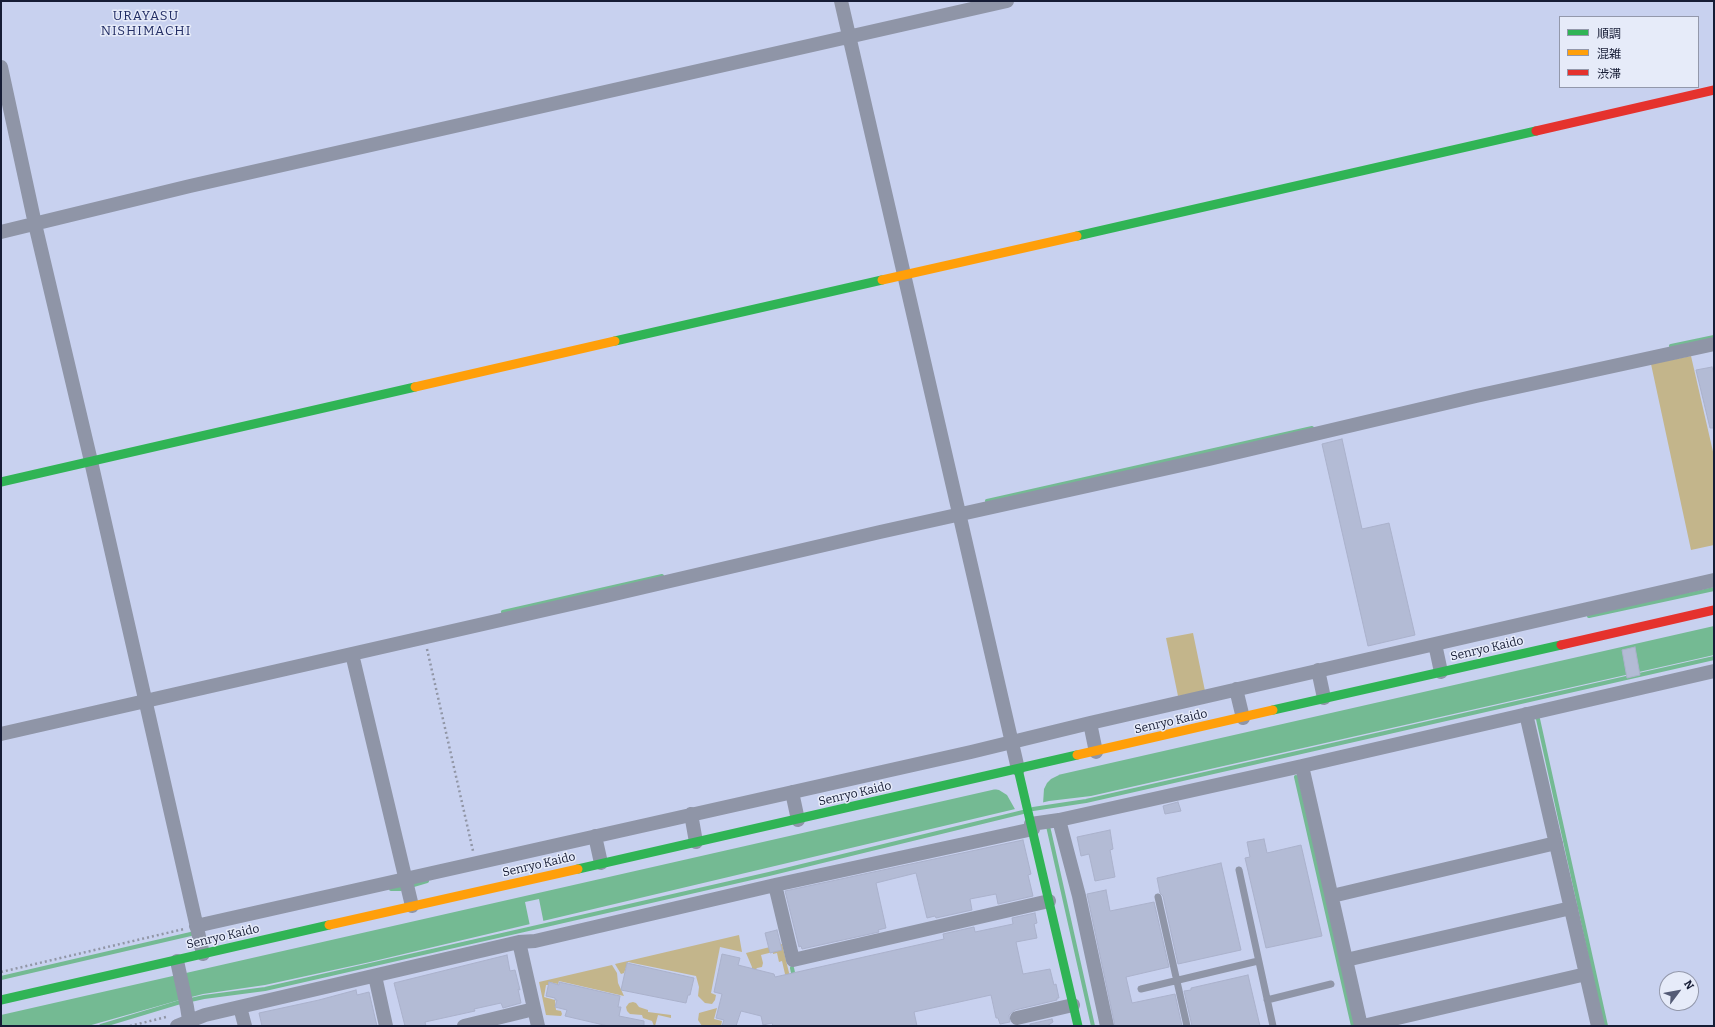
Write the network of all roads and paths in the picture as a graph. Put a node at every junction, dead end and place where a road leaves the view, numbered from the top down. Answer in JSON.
{"nodes":[{"id":1,"x":841,"y":1,"type":"edge"},
{"id":2,"x":1007,"y":1,"type":"edge"},
{"id":3,"x":849,"y":37,"type":"junction"},
{"id":4,"x":1,"y":67,"type":"edge"},
{"id":5,"x":1714,"y":90,"type":"edge"},
{"id":6,"x":35,"y":224,"type":"junction"},
{"id":7,"x":1,"y":232,"type":"edge"},
{"id":8,"x":903,"y":275,"type":"junction"},
{"id":9,"x":1714,"y":344,"type":"edge"},
{"id":10,"x":90,"y":457,"type":"junction"},
{"id":11,"x":1,"y":482,"type":"edge"},
{"id":12,"x":957,"y":510,"type":"junction"},
{"id":13,"x":1714,"y":580,"type":"edge"},
{"id":14,"x":1714,"y":610,"type":"edge"},
{"id":15,"x":424,"y":637,"type":"junction"},
{"id":16,"x":1436,"y":648,"type":"junction"},
{"id":17,"x":352,"y":654,"type":"junction"},
{"id":18,"x":1714,"y":671,"type":"edge"},
{"id":19,"x":1441,"y":672,"type":"junction"},
{"id":20,"x":1319,"y":675,"type":"junction"},
{"id":21,"x":1236,"y":689,"type":"junction"},
{"id":22,"x":145,"y":697,"type":"junction"},
{"id":23,"x":1324,"y":698,"type":"junction"},
{"id":24,"x":1526,"y":714,"type":"junction"},
{"id":25,"x":1243,"y":718,"type":"junction"},
{"id":26,"x":1090,"y":723,"type":"junction"},
{"id":27,"x":1,"y":734,"type":"edge"},
{"id":28,"x":1011,"y":742,"type":"junction"},
{"id":29,"x":1096,"y":752,"type":"junction"},
{"id":30,"x":1302,"y":766,"type":"junction"},
{"id":31,"x":1019,"y":775,"type":"junction"},
{"id":32,"x":793,"y":797,"type":"junction"},
{"id":33,"x":692,"y":819,"type":"junction"},
{"id":34,"x":798,"y":820,"type":"junction"},
{"id":35,"x":1059,"y":820,"type":"junction"},
{"id":36,"x":1031,"y":822,"type":"junction"},
{"id":37,"x":596,"y":841,"type":"junction"},
{"id":38,"x":696,"y":842,"type":"junction"},
{"id":39,"x":1556,"y":843,"type":"junction"},
{"id":40,"x":601,"y":863,"type":"junction"},
{"id":41,"x":476,"y":864,"type":"junction"},
{"id":42,"x":1239,"y":870,"type":"dead end"},
{"id":43,"x":406,"y":885,"type":"junction"},
{"id":44,"x":775,"y":885,"type":"junction"},
{"id":45,"x":1332,"y":896,"type":"junction"},
{"id":46,"x":1158,"y":897,"type":"dead end"},
{"id":47,"x":1049,"y":900,"type":"junction"},
{"id":48,"x":412,"y":906,"type":"junction"},
{"id":49,"x":1571,"y":908,"type":"junction"},
{"id":50,"x":197,"y":931,"type":"junction"},
{"id":51,"x":519,"y":942,"type":"junction"},
{"id":52,"x":203,"y":954,"type":"junction"},
{"id":53,"x":1346,"y":960,"type":"junction"},
{"id":54,"x":1258,"y":961,"type":"junction"},
{"id":55,"x":178,"y":966,"type":"junction"},
{"id":56,"x":1,"y":972,"type":"edge"},
{"id":57,"x":1586,"y":974,"type":"junction"},
{"id":58,"x":375,"y":976,"type":"junction"},
{"id":59,"x":1177,"y":981,"type":"junction"},
{"id":60,"x":1331,"y":984,"type":"dead end"},
{"id":61,"x":1141,"y":989,"type":"dead end"},
{"id":62,"x":1,"y":1000,"type":"edge"},
{"id":63,"x":1267,"y":1000,"type":"junction"},
{"id":64,"x":1073,"y":1005,"type":"junction"},
{"id":65,"x":240,"y":1007,"type":"junction"},
{"id":66,"x":534,"y":1009,"type":"junction"},
{"id":67,"x":1017,"y":1018,"type":"dead end"},
{"id":68,"x":181,"y":1022,"type":"edge"},
{"id":69,"x":130,"y":1026,"type":"edge"},
{"id":70,"x":244,"y":1026,"type":"edge"},
{"id":71,"x":386,"y":1026,"type":"edge"},
{"id":72,"x":464,"y":1026,"type":"edge"},
{"id":73,"x":538,"y":1026,"type":"edge"},
{"id":74,"x":1078,"y":1026,"type":"edge"},
{"id":75,"x":1107,"y":1026,"type":"edge"},
{"id":76,"x":1187,"y":1026,"type":"edge"},
{"id":77,"x":1273,"y":1026,"type":"edge"},
{"id":78,"x":1362,"y":1026,"type":"edge"},
{"id":79,"x":1598,"y":1026,"type":"edge"}],
"edges":[{"from":1,"to":3,"type":"street"},
{"from":2,"to":3,"type":"street"},
{"from":3,"to":6,"type":"street"},
{"from":3,"to":8,"type":"street"},
{"from":4,"to":6,"type":"street"},
{"from":5,"to":8,"type":"street"},
{"from":6,"to":7,"type":"street"},
{"from":6,"to":10,"type":"street"},
{"from":8,"to":10,"type":"street"},
{"from":8,"to":12,"type":"street"},
{"from":9,"to":12,"type":"street"},
{"from":10,"to":11,"type":"street"},
{"from":10,"to":22,"type":"street"},
{"from":12,"to":15,"type":"street"},
{"from":12,"to":28,"type":"street"},
{"from":13,"to":16,"type":"street"},
{"from":14,"to":19,"type":"street","name":"Senryo Kaido"},
{"from":15,"to":17,"type":"street"},
{"from":15,"to":41,"type":"path"},
{"from":16,"to":19,"type":"street"},
{"from":16,"to":20,"type":"street"},
{"from":17,"to":22,"type":"street"},
{"from":17,"to":43,"type":"street"},
{"from":18,"to":24,"type":"street"},
{"from":19,"to":23,"type":"street","name":"Senryo Kaido"},
{"from":20,"to":21,"type":"street"},
{"from":20,"to":23,"type":"street"},
{"from":21,"to":25,"type":"street"},
{"from":21,"to":26,"type":"street"},
{"from":22,"to":27,"type":"street"},
{"from":22,"to":50,"type":"street"},
{"from":23,"to":25,"type":"street","name":"Senryo Kaido"},
{"from":24,"to":30,"type":"street"},
{"from":24,"to":39,"type":"street"},
{"from":25,"to":29,"type":"street","name":"Senryo Kaido"},
{"from":26,"to":28,"type":"street"},
{"from":26,"to":29,"type":"street"},
{"from":28,"to":31,"type":"street"},
{"from":28,"to":32,"type":"street"},
{"from":29,"to":31,"type":"street","name":"Senryo Kaido"},
{"from":30,"to":35,"type":"street"},
{"from":30,"to":45,"type":"street"},
{"from":31,"to":34,"type":"street","name":"Senryo Kaido"},
{"from":31,"to":36,"type":"street"},
{"from":32,"to":33,"type":"street"},
{"from":32,"to":34,"type":"street"},
{"from":33,"to":37,"type":"street"},
{"from":33,"to":38,"type":"street"},
{"from":34,"to":38,"type":"street","name":"Senryo Kaido"},
{"from":35,"to":36,"type":"street"},
{"from":35,"to":75,"type":"street"},
{"from":36,"to":44,"type":"street"},
{"from":36,"to":47,"type":"street"},
{"from":37,"to":40,"type":"street"},
{"from":37,"to":41,"type":"street"},
{"from":38,"to":40,"type":"street","name":"Senryo Kaido"},
{"from":39,"to":45,"type":"street"},
{"from":39,"to":49,"type":"street"},
{"from":40,"to":48,"type":"street","name":"Senryo Kaido"},
{"from":41,"to":43,"type":"street"},
{"from":42,"to":54,"type":"lane"},
{"from":43,"to":48,"type":"street"},
{"from":43,"to":50,"type":"street"},
{"from":44,"to":47,"type":"street"},
{"from":44,"to":51,"type":"street"},
{"from":45,"to":53,"type":"street"},
{"from":46,"to":59,"type":"lane"},
{"from":47,"to":64,"type":"street"},
{"from":48,"to":52,"type":"street","name":"Senryo Kaido"},
{"from":49,"to":53,"type":"street"},
{"from":49,"to":57,"type":"street"},
{"from":50,"to":52,"type":"street"},
{"from":50,"to":56,"type":"path"},
{"from":51,"to":58,"type":"street"},
{"from":51,"to":66,"type":"street"},
{"from":52,"to":55,"type":"street","name":"Senryo Kaido"},
{"from":53,"to":78,"type":"street"},
{"from":54,"to":59,"type":"lane"},
{"from":54,"to":63,"type":"lane"},
{"from":55,"to":62,"type":"street","name":"Senryo Kaido"},
{"from":55,"to":68,"type":"street"},
{"from":57,"to":78,"type":"street"},
{"from":57,"to":79,"type":"street"},
{"from":58,"to":65,"type":"street"},
{"from":58,"to":71,"type":"street"},
{"from":59,"to":61,"type":"lane"},
{"from":59,"to":76,"type":"lane"},
{"from":60,"to":63,"type":"lane"},
{"from":63,"to":77,"type":"lane"},
{"from":64,"to":67,"type":"street"},
{"from":64,"to":74,"type":"street"},
{"from":65,"to":68,"type":"street"},
{"from":65,"to":70,"type":"street"},
{"from":66,"to":72,"type":"street"},
{"from":66,"to":73,"type":"street"},
{"from":68,"to":69,"type":"path"}]}
